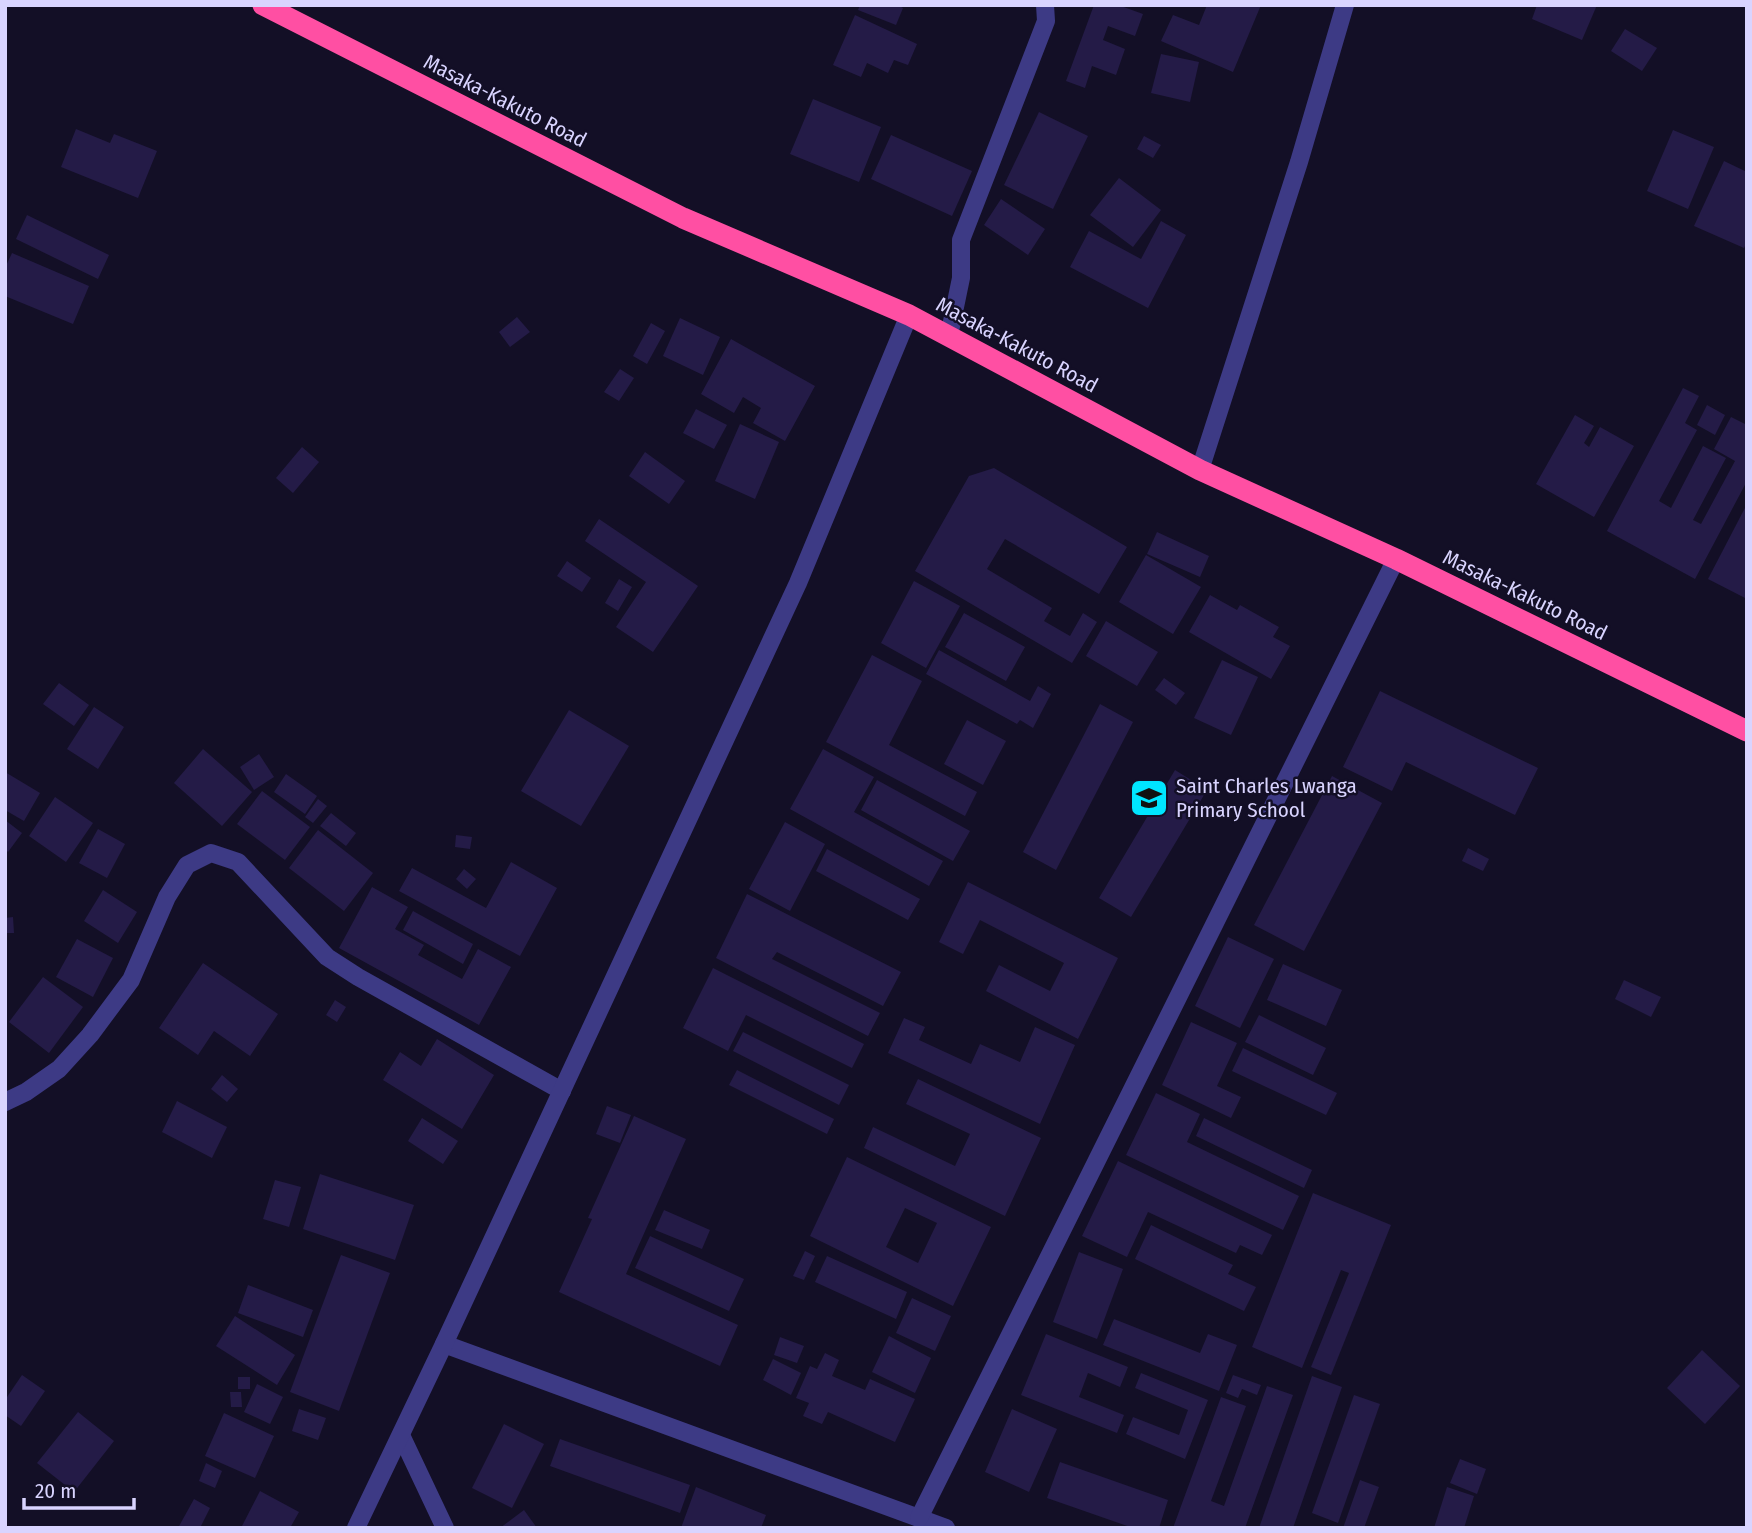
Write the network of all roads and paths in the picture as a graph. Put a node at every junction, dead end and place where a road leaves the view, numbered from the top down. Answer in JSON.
{"nodes":[{"id":1,"x":263,"y":5,"type":"edge"},
{"id":2,"x":1045,"y":5,"type":"edge"},
{"id":3,"x":1341,"y":6,"type":"edge"},
{"id":4,"x":909,"y":315,"type":"junction"},
{"id":5,"x":949,"y":336,"type":"junction"},
{"id":6,"x":1200,"y":470,"type":"junction"},
{"id":7,"x":1396,"y":559,"type":"junction"},
{"id":8,"x":1747,"y":731,"type":"edge"},
{"id":9,"x":562,"y":1091,"type":"junction"},
{"id":10,"x":5,"y":1102,"type":"edge"},
{"id":11,"x":444,"y":1344,"type":"junction"},
{"id":12,"x":401,"y":1435,"type":"junction"},
{"id":13,"x":919,"y":1518,"type":"junction"},
{"id":14,"x":356,"y":1528,"type":"edge"},
{"id":15,"x":445,"y":1528,"type":"edge"},
{"id":16,"x":946,"y":1528,"type":"edge"}],
"edges":[{"from":1,"to":4,"type":"highway","name":"Masaka-Kakuto Road"},
{"from":2,"to":5,"type":"street"},
{"from":3,"to":6,"type":"street"},
{"from":4,"to":5,"type":"highway","name":"Masaka-Kakuto Road"},
{"from":4,"to":9,"type":"street"},
{"from":5,"to":6,"type":"highway","name":"Masaka-Kakuto Road"},
{"from":6,"to":7,"type":"highway","name":"Masaka-Kakuto Road"},
{"from":7,"to":8,"type":"highway","name":"Masaka-Kakuto Road"},
{"from":7,"to":13,"type":"street"},
{"from":9,"to":10,"type":"street"},
{"from":9,"to":11,"type":"street"},
{"from":11,"to":12,"type":"street"},
{"from":11,"to":13,"type":"street"},
{"from":12,"to":14,"type":"street"},
{"from":12,"to":15,"type":"street"},
{"from":13,"to":16,"type":"street"}]}
